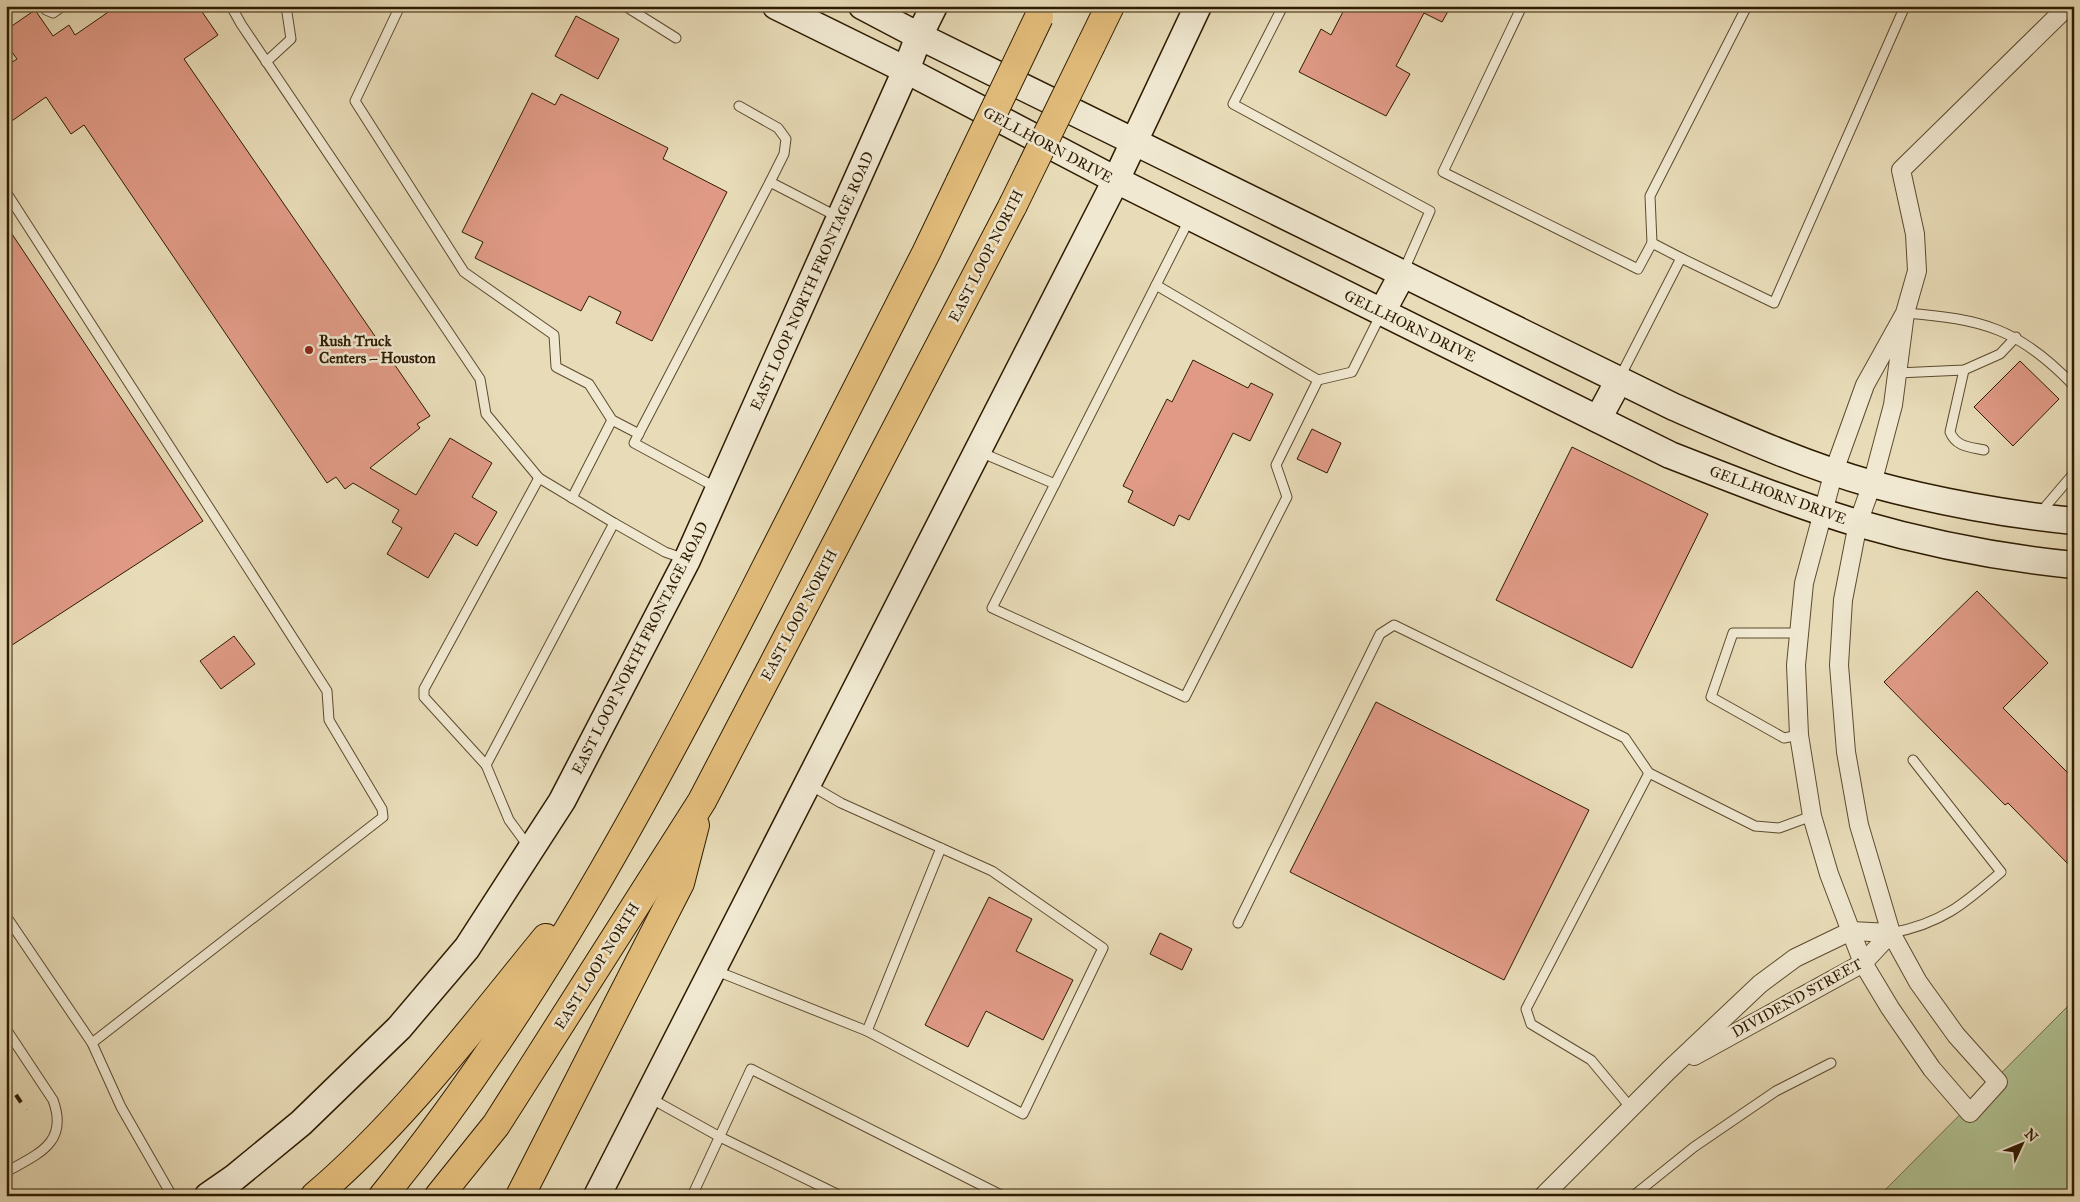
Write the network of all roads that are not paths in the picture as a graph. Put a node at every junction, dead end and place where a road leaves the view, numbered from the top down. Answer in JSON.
{"nodes":[{"id":1,"x":43,"y":6,"type":"edge"},
{"id":2,"x":63,"y":6,"type":"edge"},
{"id":3,"x":231,"y":6,"type":"edge"},
{"id":4,"x":286,"y":6,"type":"edge"},
{"id":5,"x":400,"y":6,"type":"edge"},
{"id":6,"x":625,"y":6,"type":"edge"},
{"id":7,"x":776,"y":6,"type":"edge"},
{"id":8,"x":934,"y":6,"type":"edge"},
{"id":9,"x":1110,"y":6,"type":"edge"},
{"id":10,"x":1198,"y":6,"type":"edge"},
{"id":11,"x":1283,"y":6,"type":"edge"},
{"id":12,"x":1522,"y":6,"type":"edge"},
{"id":13,"x":1747,"y":6,"type":"edge"},
{"id":14,"x":1905,"y":6,"type":"edge"},
{"id":15,"x":2068,"y":6,"type":"edge"},
{"id":16,"x":863,"y":7,"type":"edge"},
{"id":17,"x":1042,"y":12,"type":"edge"},
{"id":18,"x":919,"y":36,"type":"junction"},
{"id":19,"x":676,"y":38,"type":"dead end"},
{"id":20,"x":266,"y":62,"type":"junction"},
{"id":21,"x":906,"y":70,"type":"junction"},
{"id":22,"x":739,"y":106,"type":"dead end"},
{"id":23,"x":1134,"y":141,"type":"junction"},
{"id":24,"x":1116,"y":180,"type":"junction"},
{"id":25,"x":770,"y":182,"type":"junction"},
{"id":26,"x":6,"y":192,"type":"edge"},
{"id":27,"x":1190,"y":217,"type":"junction"},
{"id":28,"x":841,"y":218,"type":"junction"},
{"id":29,"x":1652,"y":242,"type":"junction"},
{"id":30,"x":1681,"y":258,"type":"junction"},
{"id":31,"x":1403,"y":273,"type":"junction"},
{"id":32,"x":1156,"y":285,"type":"junction"},
{"id":33,"x":1382,"y":312,"type":"junction"},
{"id":34,"x":1905,"y":313,"type":"junction"},
{"id":35,"x":2016,"y":337,"type":"junction"},
{"id":36,"x":1964,"y":370,"type":"junction"},
{"id":37,"x":1897,"y":373,"type":"junction"},
{"id":38,"x":1318,"y":380,"type":"junction"},
{"id":39,"x":1619,"y":380,"type":"junction"},
{"id":40,"x":2074,"y":386,"type":"edge"},
{"id":41,"x":1598,"y":419,"type":"junction"},
{"id":42,"x":612,"y":420,"type":"junction"},
{"id":43,"x":639,"y":434,"type":"junction"},
{"id":44,"x":1984,"y":450,"type":"dead end"},
{"id":45,"x":978,"y":451,"type":"junction"},
{"id":46,"x":1834,"y":471,"type":"junction"},
{"id":47,"x":2074,"y":474,"type":"edge"},
{"id":48,"x":539,"y":478,"type":"junction"},
{"id":49,"x":1055,"y":484,"type":"junction"},
{"id":50,"x":1872,"y":484,"type":"junction"},
{"id":51,"x":720,"y":489,"type":"junction"},
{"id":52,"x":572,"y":498,"type":"junction"},
{"id":53,"x":1824,"y":513,"type":"junction"},
{"id":54,"x":2037,"y":516,"type":"junction"},
{"id":55,"x":2074,"y":521,"type":"edge"},
{"id":56,"x":614,"y":523,"type":"junction"},
{"id":57,"x":1858,"y":523,"type":"junction"},
{"id":58,"x":688,"y":560,"type":"junction"},
{"id":59,"x":2074,"y":565,"type":"edge"},
{"id":60,"x":1799,"y":633,"type":"junction"},
{"id":61,"x":1799,"y":735,"type":"junction"},
{"id":62,"x":1913,"y":760,"type":"dead end"},
{"id":63,"x":486,"y":765,"type":"junction"},
{"id":64,"x":1649,"y":773,"type":"junction"},
{"id":65,"x":808,"y":783,"type":"junction"},
{"id":66,"x":702,"y":801,"type":"junction"},
{"id":67,"x":1812,"y":816,"type":"junction"},
{"id":68,"x":941,"y":848,"type":"junction"},
{"id":69,"x":531,"y":850,"type":"junction"},
{"id":70,"x":609,"y":860,"type":"junction"},
{"id":71,"x":6,"y":916,"type":"edge"},
{"id":72,"x":1238,"y":923,"type":"dead end"},
{"id":73,"x":1851,"y":931,"type":"junction"},
{"id":74,"x":1891,"y":933,"type":"junction"},
{"id":75,"x":1863,"y":963,"type":"junction"},
{"id":76,"x":712,"y":970,"type":"junction"},
{"id":77,"x":6,"y":1029,"type":"edge"},
{"id":78,"x":867,"y":1031,"type":"junction"},
{"id":79,"x":92,"y":1043,"type":"junction"},
{"id":80,"x":1831,"y":1063,"type":"dead end"},
{"id":81,"x":1669,"y":1070,"type":"junction"},
{"id":82,"x":648,"y":1096,"type":"junction"},
{"id":83,"x":1631,"y":1108,"type":"junction"},
{"id":84,"x":720,"y":1137,"type":"junction"},
{"id":85,"x":6,"y":1172,"type":"edge"},
{"id":86,"x":172,"y":1196,"type":"edge"},
{"id":87,"x":208,"y":1196,"type":"edge"},
{"id":88,"x":315,"y":1196,"type":"edge"},
{"id":89,"x":383,"y":1196,"type":"edge"},
{"id":90,"x":439,"y":1196,"type":"edge"},
{"id":91,"x":520,"y":1196,"type":"edge"},
{"id":92,"x":597,"y":1196,"type":"edge"},
{"id":93,"x":692,"y":1196,"type":"edge"},
{"id":94,"x":841,"y":1196,"type":"edge"},
{"id":95,"x":1003,"y":1196,"type":"edge"},
{"id":96,"x":1543,"y":1196,"type":"edge"},
{"id":97,"x":1633,"y":1196,"type":"edge"}],
"edges":[{"from":1,"to":2,"type":"lane"},
{"from":3,"to":20,"type":"lane"},
{"from":4,"to":20,"type":"lane"},
{"from":5,"to":42,"type":"lane"},
{"from":6,"to":19,"type":"lane"},
{"from":7,"to":21,"type":"main road","name":"GELLHORN DRIVE"},
{"from":8,"to":18,"type":"main road","name":"EAST LOOP NORTH FRONTAGE ROAD"},
{"from":9,"to":66,"type":"highway","name":"EAST LOOP NORTH","bridge":true},
{"from":10,"to":23,"type":"main road"},
{"from":11,"to":31,"type":"lane"},
{"from":12,"to":29,"type":"lane"},
{"from":13,"to":29,"type":"lane"},
{"from":14,"to":30,"type":"lane"},
{"from":15,"to":34,"type":"street"},
{"from":16,"to":18,"type":"main road"},
{"from":17,"to":70,"type":"highway","bridge":true},
{"from":18,"to":21,"type":"main road","name":"EAST LOOP NORTH FRONTAGE ROAD"},
{"from":18,"to":23,"type":"main road"},
{"from":20,"to":48,"type":"lane"},
{"from":21,"to":24,"type":"main road","name":"GELLHORN DRIVE"},
{"from":21,"to":28,"type":"main road","name":"EAST LOOP NORTH FRONTAGE ROAD"},
{"from":22,"to":25,"type":"lane"},
{"from":23,"to":24,"type":"main road"},
{"from":23,"to":31,"type":"main road"},
{"from":24,"to":27,"type":"main road","name":"GELLHORN DRIVE"},
{"from":24,"to":45,"type":"main road"},
{"from":25,"to":28,"type":"lane"},
{"from":25,"to":43,"type":"lane"},
{"from":26,"to":79,"type":"lane"},
{"from":27,"to":32,"type":"lane"},
{"from":27,"to":33,"type":"main road","name":"GELLHORN DRIVE"},
{"from":28,"to":51,"type":"main road","name":"EAST LOOP NORTH FRONTAGE ROAD"},
{"from":29,"to":30,"type":"lane"},
{"from":30,"to":39,"type":"lane"},
{"from":31,"to":33,"type":"main road"},
{"from":31,"to":39,"type":"main road"},
{"from":32,"to":38,"type":"lane"},
{"from":32,"to":49,"type":"lane"},
{"from":33,"to":38,"type":"lane"},
{"from":33,"to":41,"type":"main road","name":"GELLHORN DRIVE"},
{"from":34,"to":35,"type":"lane"},
{"from":34,"to":37,"type":"street"},
{"from":34,"to":46,"type":"street"},
{"from":35,"to":36,"type":"lane"},
{"from":35,"to":40,"type":"lane"},
{"from":36,"to":37,"type":"lane"},
{"from":36,"to":44,"type":"lane"},
{"from":37,"to":50,"type":"street"},
{"from":38,"to":49,"type":"lane"},
{"from":39,"to":41,"type":"main road"},
{"from":39,"to":46,"type":"main road"},
{"from":41,"to":53,"type":"main road","name":"GELLHORN DRIVE"},
{"from":42,"to":43,"type":"lane"},
{"from":42,"to":52,"type":"lane"},
{"from":43,"to":51,"type":"lane"},
{"from":45,"to":49,"type":"lane"},
{"from":45,"to":65,"type":"main road"},
{"from":46,"to":50,"type":"main road"},
{"from":46,"to":53,"type":"street"},
{"from":47,"to":54,"type":"lane"},
{"from":48,"to":52,"type":"lane"},
{"from":48,"to":63,"type":"lane"},
{"from":50,"to":54,"type":"main road"},
{"from":50,"to":57,"type":"street"},
{"from":51,"to":58,"type":"main road","name":"EAST LOOP NORTH FRONTAGE ROAD"},
{"from":52,"to":56,"type":"lane"},
{"from":53,"to":57,"type":"main road","name":"GELLHORN DRIVE"},
{"from":53,"to":60,"type":"street"},
{"from":54,"to":55,"type":"main road"},
{"from":56,"to":58,"type":"lane"},
{"from":56,"to":63,"type":"lane"},
{"from":57,"to":59,"type":"main road","name":"GELLHORN DRIVE"},
{"from":57,"to":74,"type":"street"},
{"from":58,"to":69,"type":"main road","name":"EAST LOOP NORTH FRONTAGE ROAD"},
{"from":60,"to":61,"type":"street"},
{"from":60,"to":61,"type":"lane"},
{"from":61,"to":67,"type":"street"},
{"from":62,"to":74,"type":"lane"},
{"from":63,"to":69,"type":"lane"},
{"from":64,"to":67,"type":"lane"},
{"from":64,"to":72,"type":"lane"},
{"from":64,"to":83,"type":"lane"},
{"from":65,"to":68,"type":"lane"},
{"from":65,"to":76,"type":"main road"},
{"from":66,"to":90,"type":"highway","name":"EAST LOOP NORTH"},
{"from":66,"to":91,"type":"highway"},
{"from":67,"to":73,"type":"street"},
{"from":68,"to":78,"type":"lane"},
{"from":68,"to":78,"type":"lane"},
{"from":69,"to":87,"type":"main road","name":"EAST LOOP NORTH FRONTAGE ROAD"},
{"from":70,"to":88,"type":"highway"},
{"from":70,"to":89,"type":"highway"},
{"from":71,"to":79,"type":"lane"},
{"from":73,"to":74,"type":"street","name":"DIVIDEND STREET"},
{"from":73,"to":75,"type":"street"},
{"from":73,"to":81,"type":"street","name":"DIVIDEND STREET"},
{"from":74,"to":75,"type":"street","name":"DIVIDEND STREET"},
{"from":74,"to":75,"type":"street"},
{"from":75,"to":81,"type":"street","name":"DIVIDEND STREET"},
{"from":76,"to":78,"type":"lane"},
{"from":76,"to":82,"type":"main road"},
{"from":77,"to":85,"type":"lane"},
{"from":79,"to":86,"type":"lane"},
{"from":80,"to":97,"type":"lane"},
{"from":81,"to":83,"type":"street","name":"DIVIDEND STREET"},
{"from":82,"to":84,"type":"lane"},
{"from":82,"to":92,"type":"main road"},
{"from":83,"to":96,"type":"street","name":"DIVIDEND STREET"},
{"from":84,"to":93,"type":"lane"},
{"from":84,"to":94,"type":"lane"},
{"from":84,"to":95,"type":"lane"}]}
